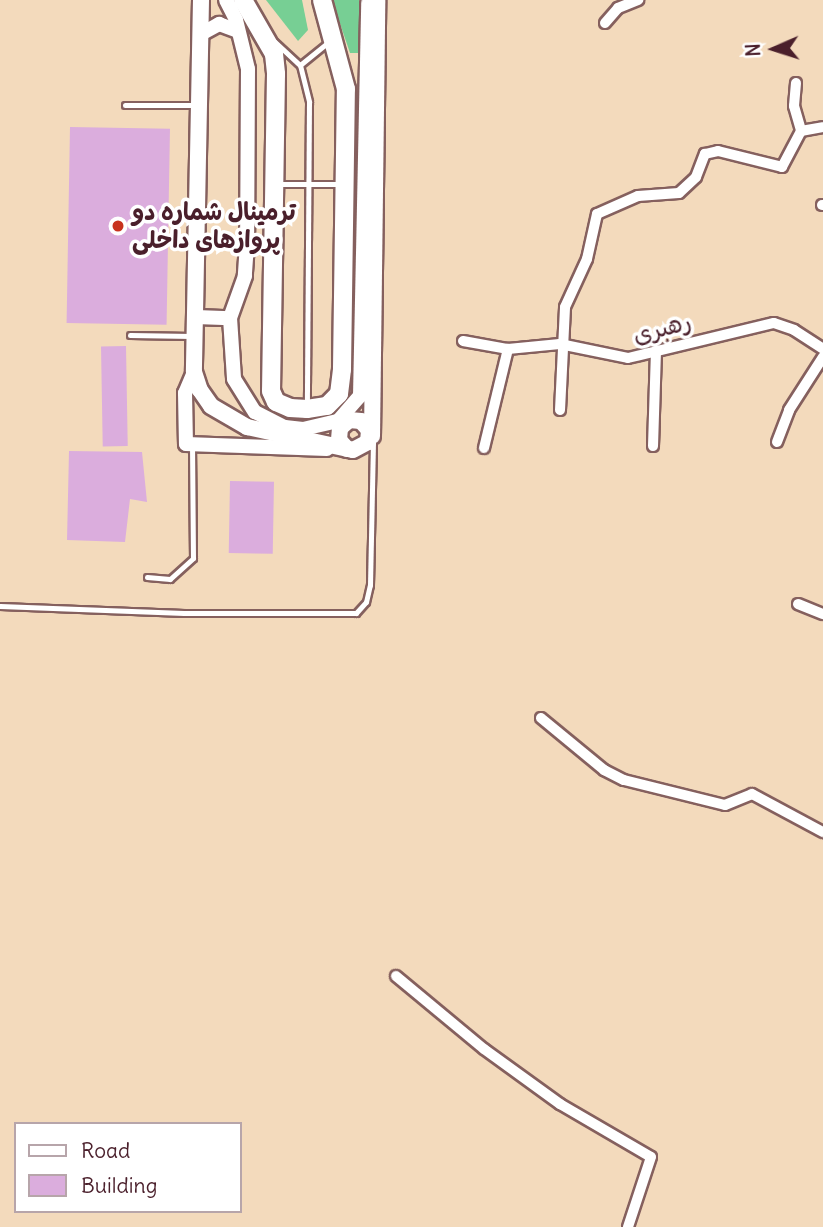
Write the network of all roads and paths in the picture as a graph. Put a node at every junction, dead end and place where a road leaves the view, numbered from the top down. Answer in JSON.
{"nodes":[{"id":1,"x":201,"y":0,"type":"edge"},
{"id":2,"x":226,"y":0,"type":"edge"},
{"id":3,"x":243,"y":0,"type":"edge"},
{"id":4,"x":321,"y":0,"type":"edge"},
{"id":5,"x":638,"y":0,"type":"edge"},
{"id":6,"x":371,"y":1,"type":"edge"},
{"id":7,"x":624,"y":3,"type":"edge"},
{"id":8,"x":605,"y":23,"type":"dead end"},
{"id":9,"x":238,"y":31,"type":"junction"},
{"id":10,"x":201,"y":34,"type":"junction"},
{"id":11,"x":264,"y":34,"type":"junction"},
{"id":12,"x":332,"y":39,"type":"junction"},
{"id":13,"x":300,"y":65,"type":"junction"},
{"id":14,"x":796,"y":83,"type":"dead end"},
{"id":15,"x":125,"y":105,"type":"dead end"},
{"id":16,"x":200,"y":105,"type":"junction"},
{"id":17,"x":823,"y":127,"type":"edge"},
{"id":18,"x":801,"y":131,"type":"junction"},
{"id":19,"x":274,"y":184,"type":"junction"},
{"id":20,"x":308,"y":184,"type":"junction"},
{"id":21,"x":344,"y":184,"type":"junction"},
{"id":22,"x":196,"y":317,"type":"junction"},
{"id":23,"x":230,"y":318,"type":"junction"},
{"id":24,"x":130,"y":335,"type":"dead end"},
{"id":25,"x":196,"y":336,"type":"junction"},
{"id":26,"x":463,"y":341,"type":"dead end"},
{"id":27,"x":560,"y":344,"type":"junction"},
{"id":28,"x":508,"y":349,"type":"junction"},
{"id":29,"x":823,"y":349,"type":"edge"},
{"id":30,"x":656,"y":351,"type":"junction"},
{"id":31,"x":823,"y":356,"type":"edge"},
{"id":32,"x":194,"y":372,"type":"junction"},
{"id":33,"x":307,"y":409,"type":"junction"},
{"id":34,"x":560,"y":410,"type":"dead end"},
{"id":35,"x":371,"y":436,"type":"junction"},
{"id":36,"x":777,"y":442,"type":"dead end"},
{"id":37,"x":192,"y":446,"type":"junction"},
{"id":38,"x":653,"y":446,"type":"dead end"},
{"id":39,"x":347,"y":449,"type":"junction"},
{"id":40,"x":484,"y":449,"type":"dead end"},
{"id":41,"x":146,"y":577,"type":"dead end"},
{"id":42,"x":798,"y":604,"type":"dead end"},
{"id":43,"x":0,"y":606,"type":"edge"},
{"id":44,"x":823,"y":614,"type":"edge"},
{"id":45,"x":541,"y":718,"type":"dead end"},
{"id":46,"x":823,"y":832,"type":"edge"},
{"id":47,"x":396,"y":976,"type":"dead end"},
{"id":48,"x":628,"y":1227,"type":"edge"}],
"edges":[{"from":1,"to":10,"type":"main road"},
{"from":2,"to":9,"type":"main road"},
{"from":3,"to":11,"type":"highway"},
{"from":4,"to":12,"type":"highway"},
{"from":5,"to":7,"type":"street"},
{"from":6,"to":23,"type":"main road"},
{"from":6,"to":35,"type":"main road"},
{"from":7,"to":8,"type":"street"},
{"from":9,"to":10,"type":"main road"},
{"from":9,"to":23,"type":"main road"},
{"from":10,"to":16,"type":"main road"},
{"from":11,"to":13,"type":"lane"},
{"from":11,"to":19,"type":"highway"},
{"from":12,"to":13,"type":"lane"},
{"from":12,"to":21,"type":"highway"},
{"from":13,"to":20,"type":"lane"},
{"from":14,"to":18,"type":"street"},
{"from":15,"to":16,"type":"lane"},
{"from":16,"to":22,"type":"main road"},
{"from":17,"to":18,"type":"street"},
{"from":18,"to":27,"type":"street"},
{"from":19,"to":20,"type":"lane"},
{"from":19,"to":33,"type":"highway"},
{"from":20,"to":21,"type":"lane"},
{"from":20,"to":33,"type":"lane"},
{"from":21,"to":33,"type":"highway"},
{"from":22,"to":23,"type":"main road"},
{"from":22,"to":25,"type":"main road"},
{"from":24,"to":25,"type":"lane"},
{"from":25,"to":32,"type":"main road"},
{"from":26,"to":28,"type":"street","name":"رهبری"},
{"from":27,"to":28,"type":"street","name":"رهبری"},
{"from":27,"to":30,"type":"street","name":"رهبری"},
{"from":27,"to":34,"type":"street"},
{"from":28,"to":40,"type":"street"},
{"from":29,"to":30,"type":"street","name":"رهبری"},
{"from":30,"to":38,"type":"street"},
{"from":31,"to":36,"type":"street"},
{"from":32,"to":37,"type":"main road"},
{"from":32,"to":39,"type":"main road"},
{"from":35,"to":39,"type":"main road"},
{"from":35,"to":39,"type":"main road"},
{"from":35,"to":43,"type":"lane"},
{"from":37,"to":39,"type":"main road"},
{"from":37,"to":41,"type":"lane"},
{"from":42,"to":44,"type":"street"},
{"from":45,"to":46,"type":"street"},
{"from":47,"to":48,"type":"street"}]}
